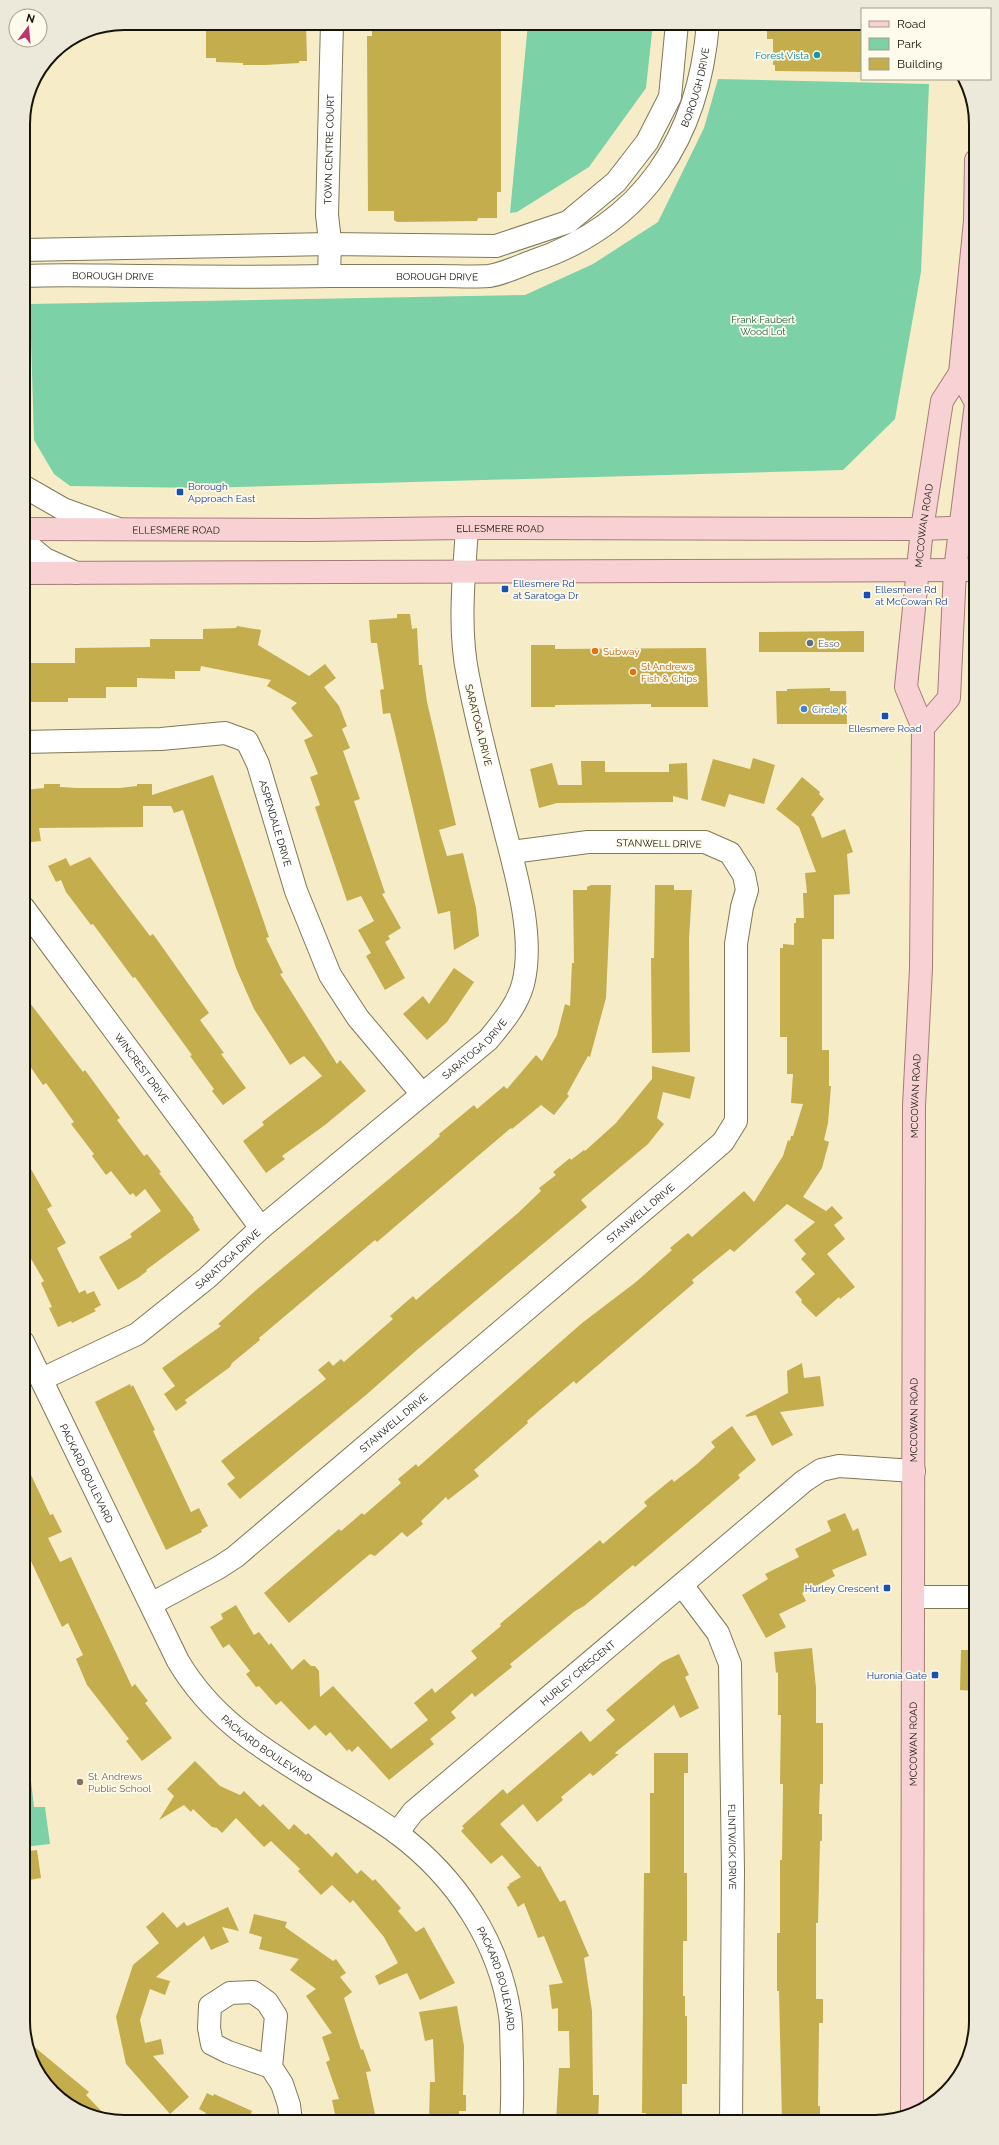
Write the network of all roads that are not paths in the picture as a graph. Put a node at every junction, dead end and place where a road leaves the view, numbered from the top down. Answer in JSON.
{"nodes":[{"id":1,"x":332,"y":30,"type":"edge"},
{"id":2,"x":676,"y":30,"type":"edge"},
{"id":3,"x":707,"y":30,"type":"edge"},
{"id":4,"x":330,"y":244,"type":"junction"},
{"id":5,"x":30,"y":250,"type":"edge"},
{"id":6,"x":30,"y":276,"type":"edge"},
{"id":7,"x":329,"y":276,"type":"junction"},
{"id":8,"x":969,"y":282,"type":"edge"},
{"id":9,"x":960,"y":373,"type":"junction"},
{"id":10,"x":969,"y":390,"type":"edge"},
{"id":11,"x":30,"y":490,"type":"edge"},
{"id":12,"x":969,"y":512,"type":"edge"},
{"id":13,"x":968,"y":527,"type":"edge"},
{"id":14,"x":116,"y":528,"type":"junction"},
{"id":15,"x":467,"y":528,"type":"junction"},
{"id":16,"x":30,"y":529,"type":"edge"},
{"id":17,"x":922,"y":529,"type":"junction"},
{"id":18,"x":30,"y":547,"type":"edge"},
{"id":19,"x":965,"y":570,"type":"edge"},
{"id":20,"x":917,"y":571,"type":"junction"},
{"id":21,"x":464,"y":572,"type":"junction"},
{"id":22,"x":30,"y":573,"type":"edge"},
{"id":23,"x":76,"y":573,"type":"junction"},
{"id":24,"x":923,"y":728,"type":"junction"},
{"id":25,"x":30,"y":742,"type":"edge"},
{"id":26,"x":512,"y":852,"type":"junction"},
{"id":27,"x":30,"y":916,"type":"edge"},
{"id":28,"x":422,"y":1094,"type":"junction"},
{"id":29,"x":261,"y":1228,"type":"junction"},
{"id":30,"x":30,"y":1356,"type":"edge"},
{"id":31,"x":42,"y":1379,"type":"junction"},
{"id":32,"x":914,"y":1471,"type":"junction"},
{"id":33,"x":682,"y":1585,"type":"junction"},
{"id":34,"x":913,"y":1597,"type":"junction"},
{"id":35,"x":969,"y":1597,"type":"edge"},
{"id":36,"x":151,"y":1604,"type":"junction"},
{"id":37,"x":397,"y":1833,"type":"junction"},
{"id":38,"x":271,"y":2067,"type":"dead end"},
{"id":39,"x":912,"y":2107,"type":"edge"},
{"id":40,"x":290,"y":2115,"type":"edge"},
{"id":41,"x":512,"y":2115,"type":"edge"},
{"id":42,"x":731,"y":2115,"type":"edge"}],
"edges":[{"from":1,"to":4,"type":"street","name":"TOWN CENTRE COURT"},
{"from":2,"to":4,"type":"street"},
{"from":3,"to":7,"type":"street","name":"BOROUGH DRIVE"},
{"from":4,"to":5,"type":"street"},
{"from":4,"to":7,"type":"street","name":"TOWN CENTRE COURT"},
{"from":6,"to":7,"type":"street","name":"BOROUGH DRIVE"},
{"from":8,"to":9,"type":"main road","name":"MCCOWAN ROAD"},
{"from":9,"to":10,"type":"main road"},
{"from":9,"to":17,"type":"main road","name":"MCCOWAN ROAD"},
{"from":11,"to":14,"type":"street"},
{"from":12,"to":13,"type":"main road"},
{"from":13,"to":17,"type":"main road","name":"ELLESMERE ROAD"},
{"from":13,"to":19,"type":"main road"},
{"from":14,"to":15,"type":"main road","name":"ELLESMERE ROAD"},
{"from":14,"to":16,"type":"main road","name":"ELLESMERE ROAD"},
{"from":15,"to":17,"type":"main road","name":"ELLESMERE ROAD"},
{"from":15,"to":21,"type":"street","name":"SARATOGA DRIVE"},
{"from":17,"to":20,"type":"main road","name":"MCCOWAN ROAD"},
{"from":18,"to":23,"type":"street"},
{"from":19,"to":20,"type":"main road"},
{"from":19,"to":24,"type":"main road"},
{"from":20,"to":21,"type":"main road"},
{"from":20,"to":24,"type":"main road","name":"MCCOWAN ROAD"},
{"from":21,"to":23,"type":"main road"},
{"from":21,"to":26,"type":"street","name":"SARATOGA DRIVE"},
{"from":22,"to":23,"type":"main road"},
{"from":24,"to":32,"type":"main road","name":"MCCOWAN ROAD"},
{"from":25,"to":28,"type":"street","name":"ASPENDALE DRIVE"},
{"from":26,"to":28,"type":"street","name":"SARATOGA DRIVE"},
{"from":26,"to":36,"type":"street","name":"STANWELL DRIVE"},
{"from":27,"to":29,"type":"street","name":"WINCREST DRIVE"},
{"from":28,"to":29,"type":"street","name":"SARATOGA DRIVE"},
{"from":29,"to":31,"type":"street","name":"SARATOGA DRIVE"},
{"from":30,"to":31,"type":"street","name":"PACKARD BOULEVARD"},
{"from":31,"to":36,"type":"street","name":"PACKARD BOULEVARD"},
{"from":32,"to":33,"type":"street","name":"HURLEY CRESCENT"},
{"from":32,"to":34,"type":"main road","name":"MCCOWAN ROAD"},
{"from":33,"to":37,"type":"street","name":"HURLEY CRESCENT"},
{"from":33,"to":42,"type":"street","name":"FLINTWICK DRIVE"},
{"from":34,"to":35,"type":"street"},
{"from":34,"to":39,"type":"main road","name":"MCCOWAN ROAD"},
{"from":36,"to":37,"type":"street","name":"PACKARD BOULEVARD"},
{"from":37,"to":41,"type":"street","name":"PACKARD BOULEVARD"},
{"from":38,"to":40,"type":"street"}]}
